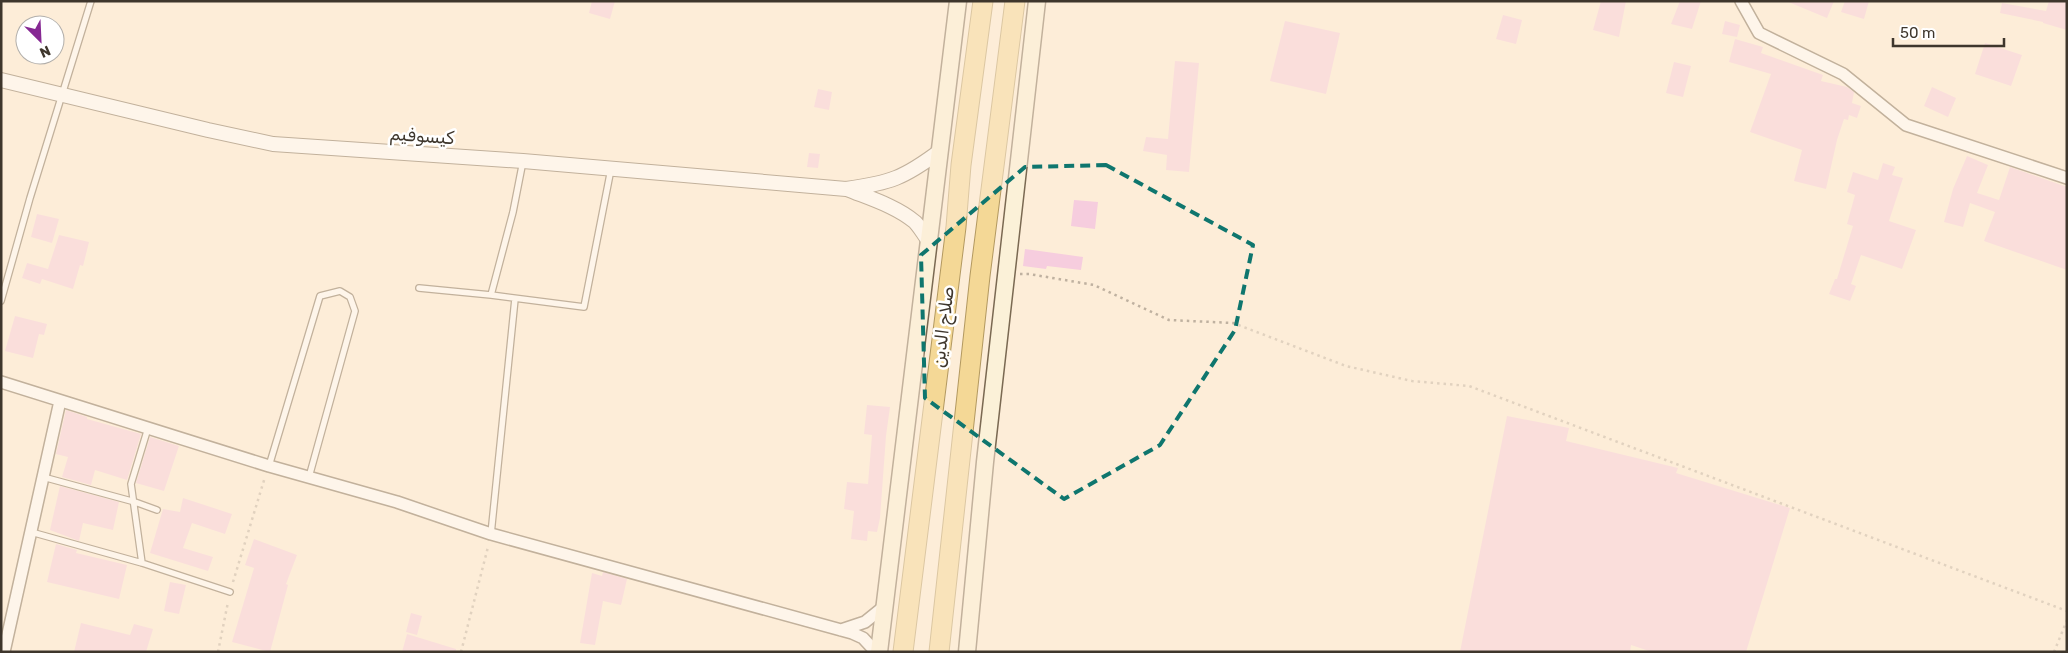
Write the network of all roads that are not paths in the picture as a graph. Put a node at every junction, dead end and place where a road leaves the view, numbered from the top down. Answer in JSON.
{"nodes":[{"id":1,"x":91,"y":1,"type":"edge"},
{"id":2,"x":958,"y":1,"type":"edge"},
{"id":3,"x":983,"y":1,"type":"edge"},
{"id":4,"x":1015,"y":1,"type":"edge"},
{"id":5,"x":1037,"y":1,"type":"edge"},
{"id":6,"x":1741,"y":1,"type":"edge"},
{"id":7,"x":1,"y":80,"type":"edge"},
{"id":8,"x":62,"y":95,"type":"junction"},
{"id":9,"x":940,"y":150,"type":"junction"},
{"id":10,"x":523,"y":161,"type":"junction"},
{"id":11,"x":611,"y":169,"type":"junction"},
{"id":12,"x":2067,"y":178,"type":"edge"},
{"id":13,"x":846,"y":189,"type":"junction"},
{"id":14,"x":929,"y":241,"type":"junction"},
{"id":15,"x":419,"y":288,"type":"dead end"},
{"id":16,"x":491,"y":295,"type":"junction"},
{"id":17,"x":515,"y":299,"type":"junction"},
{"id":18,"x":1,"y":301,"type":"edge"},
{"id":19,"x":1,"y":382,"type":"edge"},
{"id":20,"x":60,"y":401,"type":"junction"},
{"id":21,"x":148,"y":428,"type":"junction"},
{"id":22,"x":269,"y":466,"type":"junction"},
{"id":23,"x":42,"y":477,"type":"junction"},
{"id":24,"x":309,"y":477,"type":"junction"},
{"id":25,"x":135,"y":502,"type":"junction"},
{"id":26,"x":157,"y":510,"type":"dead end"},
{"id":27,"x":30,"y":532,"type":"junction"},
{"id":28,"x":491,"y":534,"type":"junction"},
{"id":29,"x":142,"y":563,"type":"junction"},
{"id":30,"x":230,"y":592,"type":"road end"},
{"id":31,"x":886,"y":605,"type":"junction"},
{"id":32,"x":841,"y":630,"type":"junction"},
{"id":33,"x":4,"y":652,"type":"edge"},
{"id":34,"x":877,"y":652,"type":"edge"},
{"id":35,"x":903,"y":652,"type":"edge"},
{"id":36,"x":939,"y":652,"type":"edge"},
{"id":37,"x":967,"y":652,"type":"edge"}],
"edges":[{"from":1,"to":8,"type":"lane"},
{"from":2,"to":9,"type":"main road"},
{"from":3,"to":35,"type":"highway","name":"صلاح الدين"},
{"from":4,"to":36,"type":"highway","name":"صلاح الدين"},
{"from":5,"to":37,"type":"main road"},
{"from":6,"to":12,"type":"street"},
{"from":7,"to":8,"type":"street","name":"كيسوفيم"},
{"from":8,"to":10,"type":"street","name":"كيسوفيم"},
{"from":8,"to":18,"type":"lane"},
{"from":9,"to":13,"type":"street","name":"كيسوفيم"},
{"from":9,"to":14,"type":"main road"},
{"from":10,"to":11,"type":"street","name":"كيسوفيم"},
{"from":10,"to":16,"type":"lane"},
{"from":11,"to":13,"type":"street","name":"كيسوفيم"},
{"from":11,"to":17,"type":"lane"},
{"from":13,"to":14,"type":"street","name":"كيسوفيم"},
{"from":14,"to":31,"type":"main road"},
{"from":15,"to":16,"type":"lane"},
{"from":16,"to":17,"type":"lane"},
{"from":17,"to":28,"type":"lane"},
{"from":19,"to":20,"type":"street"},
{"from":20,"to":21,"type":"street"},
{"from":20,"to":23,"type":"street"},
{"from":21,"to":22,"type":"street"},
{"from":21,"to":25,"type":"lane"},
{"from":22,"to":24,"type":"street"},
{"from":22,"to":24,"type":"lane"},
{"from":23,"to":25,"type":"lane"},
{"from":23,"to":27,"type":"street"},
{"from":24,"to":28,"type":"street"},
{"from":25,"to":26,"type":"lane"},
{"from":25,"to":29,"type":"lane"},
{"from":27,"to":29,"type":"lane"},
{"from":27,"to":33,"type":"street"},
{"from":28,"to":32,"type":"street"},
{"from":29,"to":30,"type":"lane"},
{"from":31,"to":32,"type":"street"},
{"from":31,"to":34,"type":"main road"},
{"from":32,"to":34,"type":"street"}]}
